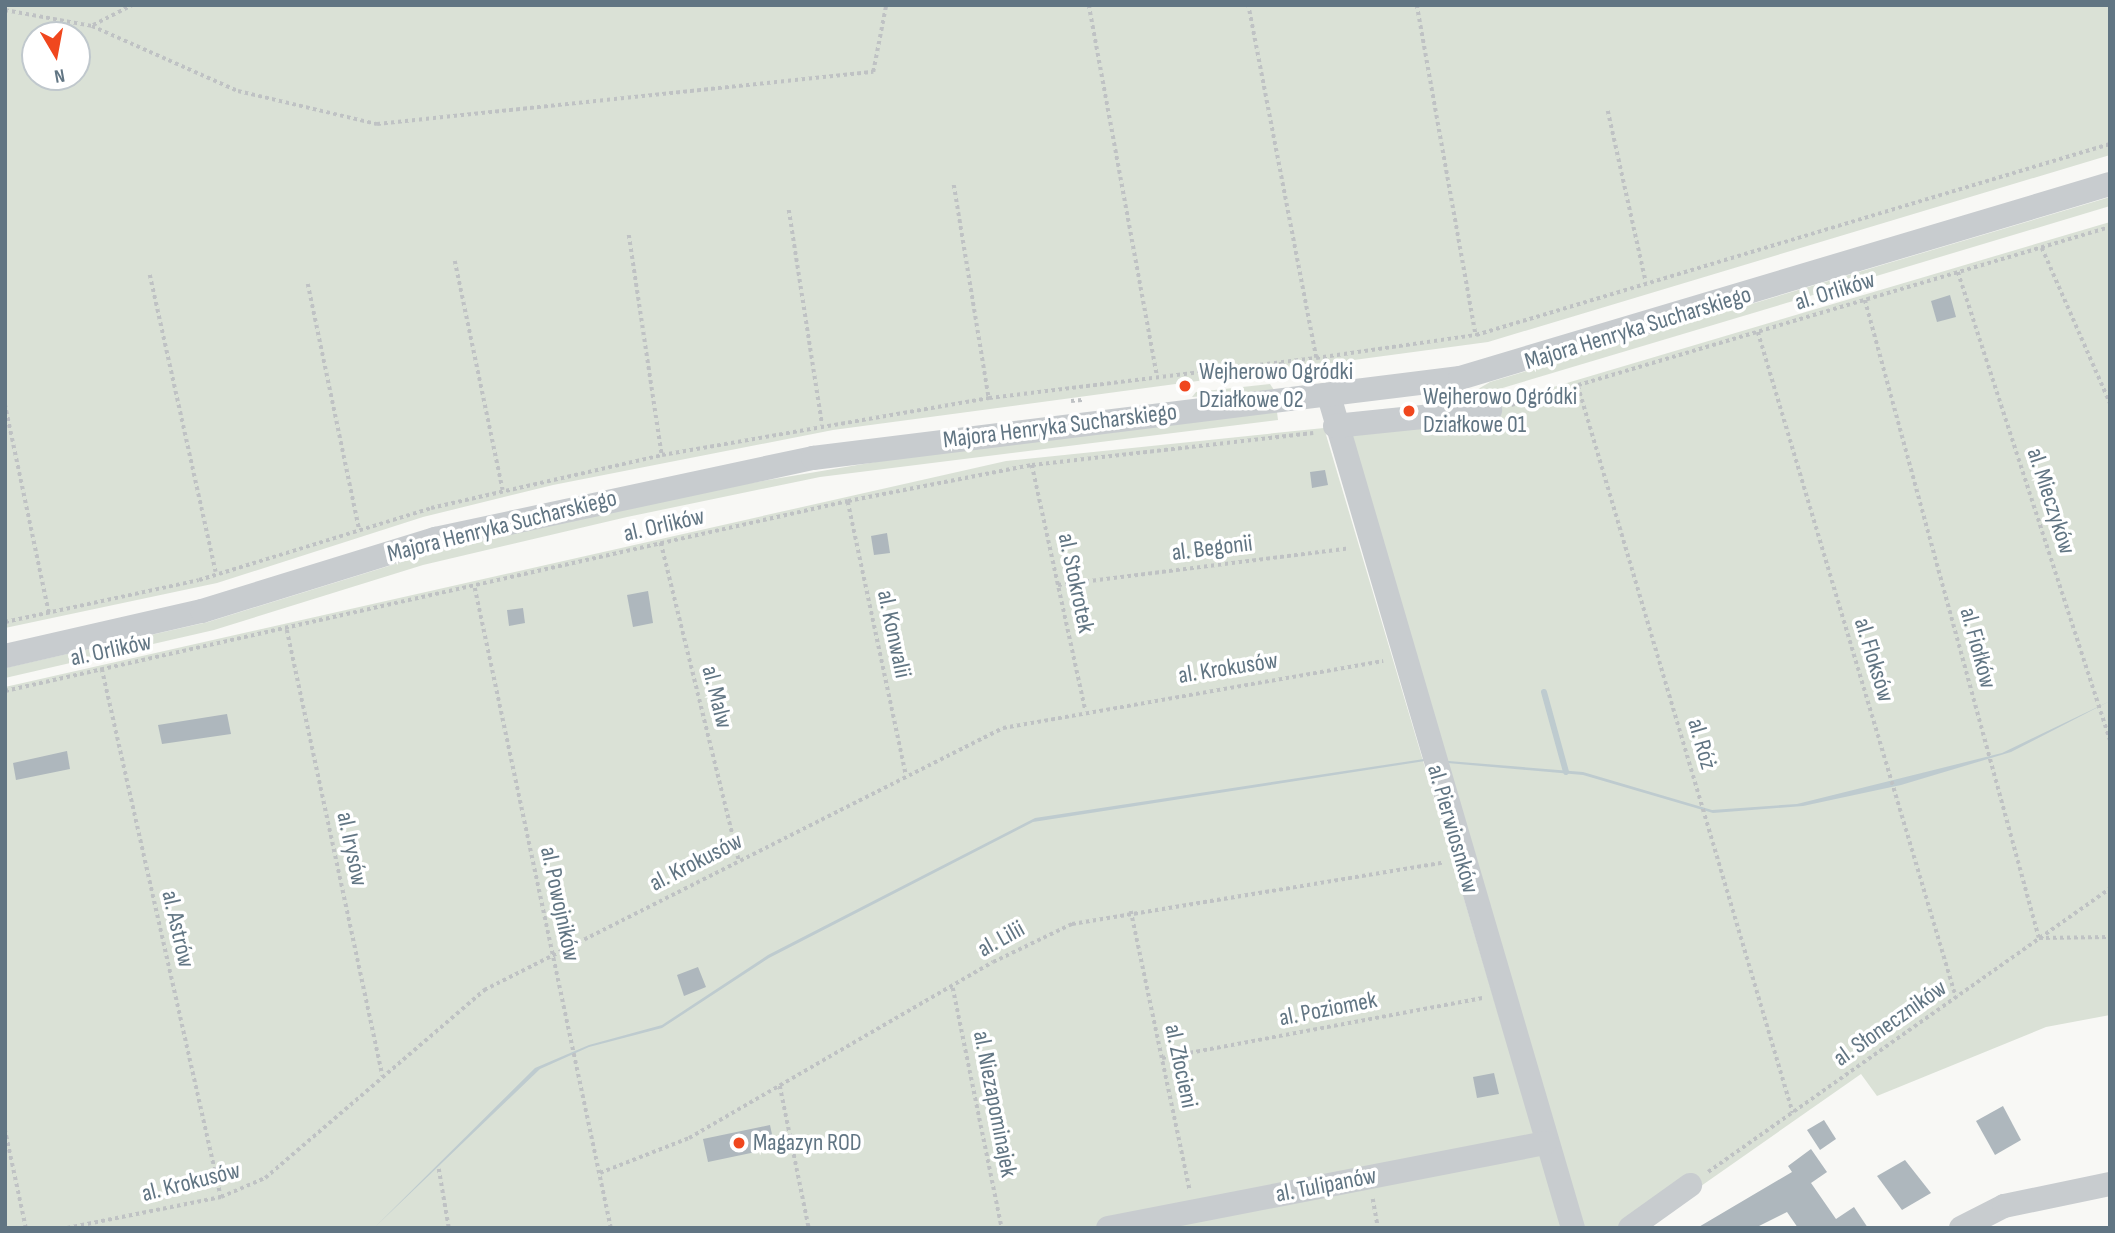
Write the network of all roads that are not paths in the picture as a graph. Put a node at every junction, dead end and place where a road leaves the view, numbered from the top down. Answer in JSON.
{"nodes":[{"id":1,"x":2110,"y":184,"type":"edge"},
{"id":2,"x":1329,"y":396,"type":"junction"},
{"id":3,"x":1490,"y":410,"type":"road end"},
{"id":4,"x":1336,"y":428,"type":"junction"},
{"id":5,"x":5,"y":656,"type":"edge"},
{"id":6,"x":1545,"y":1143,"type":"junction"},
{"id":7,"x":2110,"y":1184,"type":"edge"},
{"id":8,"x":1690,"y":1185,"type":"road end"},
{"id":9,"x":1108,"y":1228,"type":"edge"},
{"id":10,"x":1573,"y":1228,"type":"edge"},
{"id":11,"x":1630,"y":1228,"type":"edge"},
{"id":12,"x":1961,"y":1228,"type":"edge"}],
"edges":[{"from":1,"to":2,"type":"street","name":"Majora Henryka Sucharskiego"},
{"from":2,"to":4,"type":"street","name":"al. Pierwiosnków"},
{"from":2,"to":5,"type":"street","name":"Majora Henryka Sucharskiego"},
{"from":3,"to":4,"type":"street"},
{"from":4,"to":6,"type":"street","name":"al. Pierwiosnków"},
{"from":6,"to":9,"type":"street","name":"al. Tulipanów"},
{"from":6,"to":10,"type":"street","name":"al. Pierwiosnków"},
{"from":7,"to":12,"type":"street"},
{"from":8,"to":11,"type":"street"}]}
